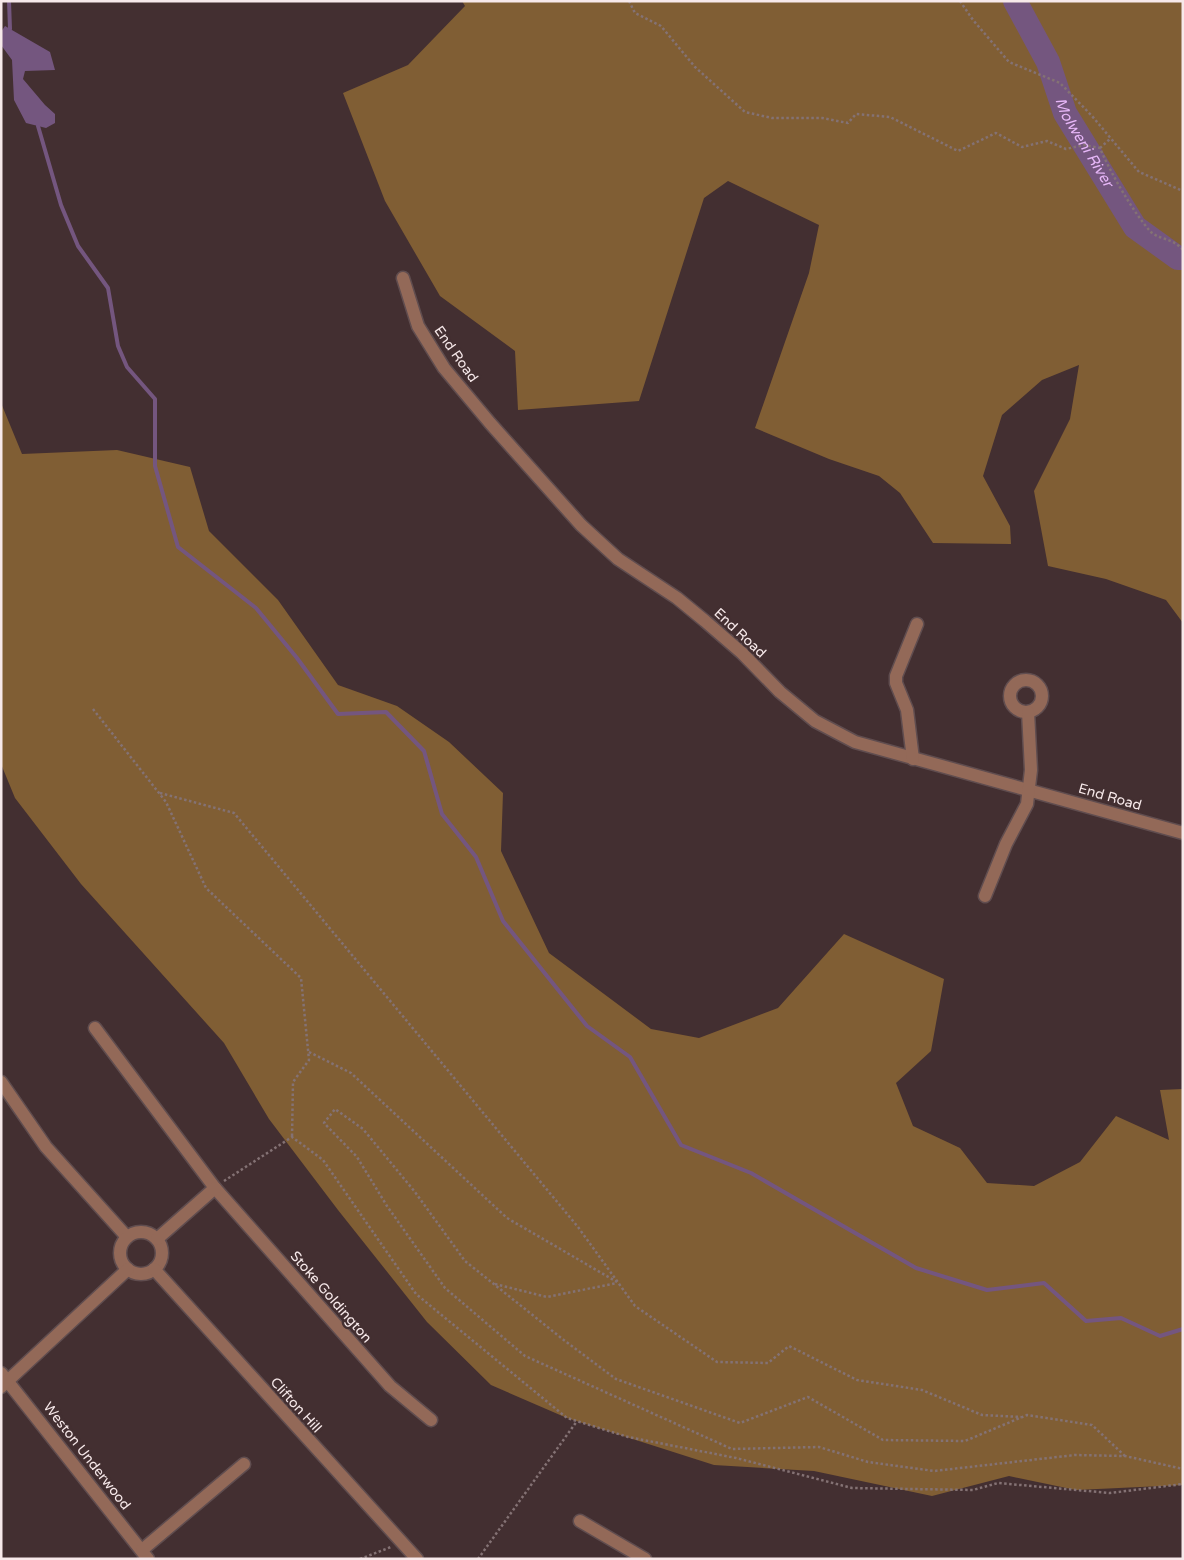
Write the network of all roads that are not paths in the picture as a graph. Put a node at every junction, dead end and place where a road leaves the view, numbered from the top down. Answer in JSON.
{"nodes":[{"id":1,"x":403,"y":278,"type":"dead end"},
{"id":2,"x":918,"y":624,"type":"dead end"},
{"id":3,"x":1028,"y":712,"type":"dead end"},
{"id":4,"x":913,"y":759,"type":"junction"},
{"id":5,"x":1030,"y":792,"type":"junction"},
{"id":6,"x":1183,"y":833,"type":"edge"},
{"id":7,"x":985,"y":896,"type":"dead end"},
{"id":8,"x":95,"y":1028,"type":"dead end"},
{"id":9,"x":1,"y":1082,"type":"edge"},
{"id":10,"x":215,"y":1188,"type":"junction"},
{"id":11,"x":127,"y":1238,"type":"junction"},
{"id":12,"x":157,"y":1239,"type":"junction"},
{"id":13,"x":128,"y":1269,"type":"junction"},
{"id":14,"x":154,"y":1269,"type":"junction"},
{"id":15,"x":4,"y":1380,"type":"edge"},
{"id":16,"x":431,"y":1420,"type":"dead end"},
{"id":17,"x":244,"y":1464,"type":"dead end"},
{"id":18,"x":580,"y":1521,"type":"dead end"},
{"id":19,"x":145,"y":1555,"type":"edge"},
{"id":20,"x":417,"y":1559,"type":"edge"},
{"id":21,"x":645,"y":1559,"type":"edge"}],
"edges":[{"from":1,"to":4,"type":"street","name":"End Road"},
{"from":2,"to":4,"type":"street"},
{"from":3,"to":5,"type":"street"},
{"from":4,"to":5,"type":"street","name":"End Road"},
{"from":5,"to":6,"type":"street","name":"End Road"},
{"from":5,"to":7,"type":"street"},
{"from":8,"to":10,"type":"street","name":"Stoke Goldington"},
{"from":9,"to":11,"type":"street"},
{"from":10,"to":12,"type":"street"},
{"from":10,"to":16,"type":"street","name":"Stoke Goldington"},
{"from":11,"to":12,"type":"street"},
{"from":11,"to":13,"type":"street"},
{"from":12,"to":14,"type":"street"},
{"from":13,"to":14,"type":"street"},
{"from":13,"to":15,"type":"street","name":"Weston Underwood"},
{"from":14,"to":20,"type":"street","name":"Clifton Hill"},
{"from":15,"to":19,"type":"street","name":"Weston Underwood"},
{"from":17,"to":19,"type":"street","name":"Weston Underwood"},
{"from":18,"to":21,"type":"street"}]}
